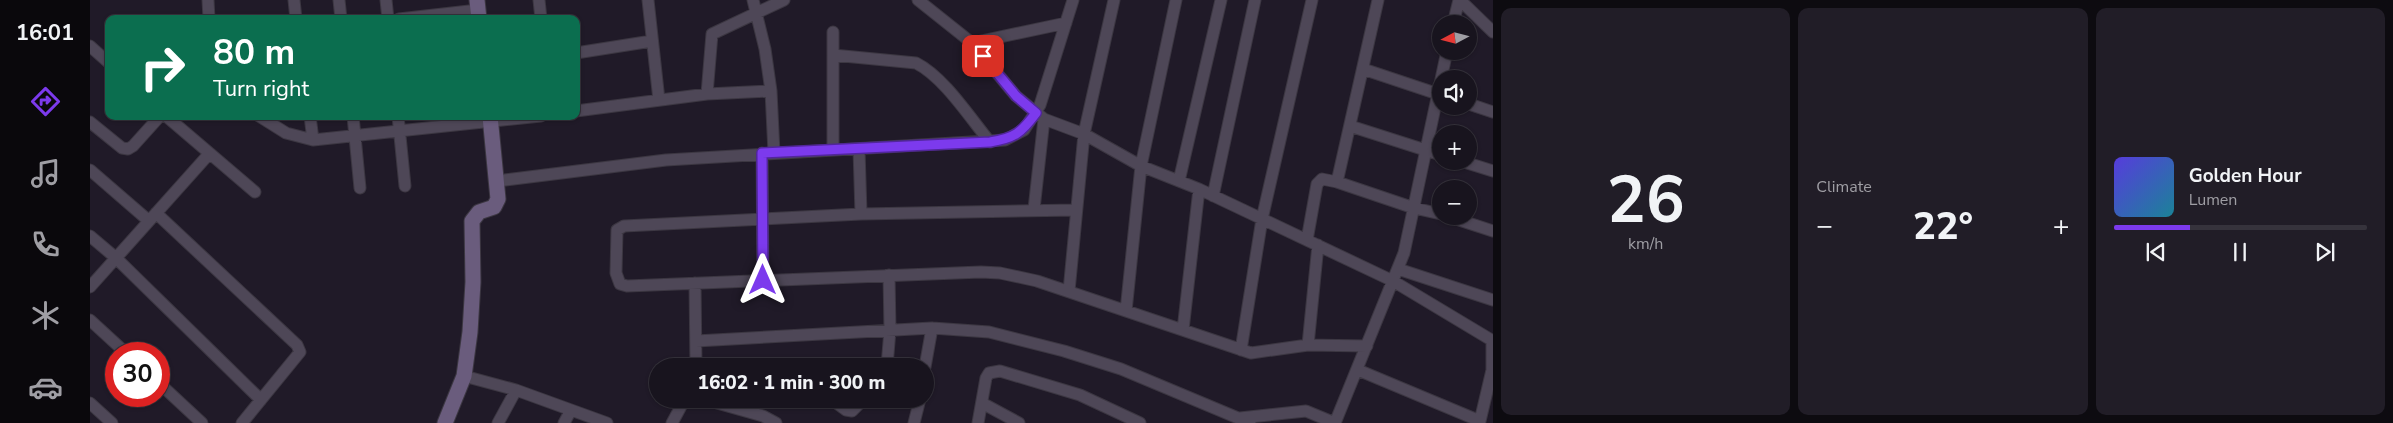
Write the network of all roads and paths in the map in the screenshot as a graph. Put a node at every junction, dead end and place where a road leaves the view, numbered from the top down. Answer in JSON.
{"nodes":[{"id":1,"x":208,"y":0,"type":"edge"},
{"id":2,"x":294,"y":0,"type":"edge"},
{"id":3,"x":339,"y":0,"type":"edge"},
{"id":4,"x":386,"y":0,"type":"edge"},
{"id":5,"x":540,"y":0,"type":"edge"},
{"id":6,"x":648,"y":0,"type":"edge"},
{"id":7,"x":753,"y":0,"type":"edge"},
{"id":8,"x":784,"y":0,"type":"edge"},
{"id":9,"x":918,"y":0,"type":"edge"},
{"id":10,"x":1073,"y":0,"type":"edge"},
{"id":11,"x":1114,"y":0,"type":"edge"},
{"id":12,"x":1176,"y":0,"type":"edge"},
{"id":13,"x":1221,"y":0,"type":"edge"},
{"id":14,"x":1255,"y":0,"type":"edge"},
{"id":15,"x":1312,"y":0,"type":"edge"},
{"id":16,"x":1378,"y":0,"type":"edge"},
{"id":17,"x":1459,"y":0,"type":"edge"},
{"id":18,"x":478,"y":10,"type":"edge"},
{"id":19,"x":755,"y":12,"type":"junction"},
{"id":20,"x":209,"y":15,"type":"edge"},
{"id":21,"x":296,"y":15,"type":"edge"},
{"id":22,"x":341,"y":15,"type":"edge"},
{"id":23,"x":388,"y":15,"type":"edge"},
{"id":24,"x":434,"y":15,"type":"edge"},
{"id":25,"x":541,"y":15,"type":"edge"},
{"id":26,"x":1455,"y":15,"type":"edge"},
{"id":27,"x":1066,"y":24,"type":"junction"},
{"id":28,"x":833,"y":32,"type":"dead end"},
{"id":29,"x":1493,"y":32,"type":"edge"},
{"id":30,"x":652,"y":41,"type":"junction"},
{"id":31,"x":972,"y":43,"type":"junction"},
{"id":32,"x":90,"y":46,"type":"edge"},
{"id":33,"x":580,"y":52,"type":"edge"},
{"id":34,"x":833,"y":55,"type":"junction"},
{"id":35,"x":105,"y":59,"type":"edge"},
{"id":36,"x":1363,"y":69,"type":"junction"},
{"id":37,"x":771,"y":91,"type":"junction"},
{"id":38,"x":1432,"y":92,"type":"edge"},
{"id":39,"x":706,"y":94,"type":"junction"},
{"id":40,"x":659,"y":100,"type":"junction"},
{"id":41,"x":1477,"y":107,"type":"edge"},
{"id":42,"x":580,"y":111,"type":"edge"},
{"id":43,"x":1493,"y":112,"type":"edge"},
{"id":44,"x":1434,"y":115,"type":"edge"},
{"id":45,"x":1040,"y":116,"type":"junction"},
{"id":46,"x":157,"y":120,"type":"edge"},
{"id":47,"x":171,"y":120,"type":"edge"},
{"id":48,"x":265,"y":120,"type":"edge"},
{"id":49,"x":310,"y":120,"type":"edge"},
{"id":50,"x":353,"y":120,"type":"edge"},
{"id":51,"x":398,"y":120,"type":"edge"},
{"id":52,"x":484,"y":120,"type":"edge"},
{"id":53,"x":491,"y":120,"type":"edge"},
{"id":54,"x":90,"y":122,"type":"edge"},
{"id":55,"x":1350,"y":126,"type":"junction"},
{"id":56,"x":400,"y":132,"type":"junction"},
{"id":57,"x":1084,"y":134,"type":"junction"},
{"id":58,"x":355,"y":137,"type":"junction"},
{"id":59,"x":313,"y":140,"type":"junction"},
{"id":60,"x":990,"y":142,"type":"junction"},
{"id":61,"x":859,"y":149,"type":"junction"},
{"id":62,"x":833,"y":150,"type":"junction"},
{"id":63,"x":1426,"y":150,"type":"junction"},
{"id":64,"x":1432,"y":152,"type":"edge"},
{"id":65,"x":768,"y":153,"type":"junction"},
{"id":66,"x":209,"y":154,"type":"junction"},
{"id":67,"x":1141,"y":166,"type":"junction"},
{"id":68,"x":1477,"y":166,"type":"edge"},
{"id":69,"x":90,"y":170,"type":"edge"},
{"id":70,"x":1493,"y":171,"type":"edge"},
{"id":71,"x":497,"y":181,"type":"junction"},
{"id":72,"x":1179,"y":181,"type":"junction"},
{"id":73,"x":1337,"y":182,"type":"junction"},
{"id":74,"x":405,"y":186,"type":"dead end"},
{"id":75,"x":360,"y":188,"type":"dead end"},
{"id":76,"x":1199,"y":190,"type":"junction"},
{"id":77,"x":254,"y":192,"type":"dead end"},
{"id":78,"x":1212,"y":196,"type":"junction"},
{"id":79,"x":1414,"y":208,"type":"junction"},
{"id":80,"x":1034,"y":209,"type":"junction"},
{"id":81,"x":1075,"y":210,"type":"junction"},
{"id":82,"x":1432,"y":212,"type":"edge"},
{"id":83,"x":861,"y":214,"type":"junction"},
{"id":84,"x":152,"y":217,"type":"junction"},
{"id":85,"x":763,"y":219,"type":"junction"},
{"id":86,"x":1262,"y":219,"type":"junction"},
{"id":87,"x":1475,"y":225,"type":"edge"},
{"id":88,"x":1493,"y":231,"type":"edge"},
{"id":89,"x":90,"y":236,"type":"edge"},
{"id":90,"x":1312,"y":242,"type":"junction"},
{"id":91,"x":116,"y":258,"type":"junction"},
{"id":92,"x":1398,"y":269,"type":"junction"},
{"id":93,"x":889,"y":275,"type":"junction"},
{"id":94,"x":763,"y":280,"type":"junction"},
{"id":95,"x":1393,"y":282,"type":"junction"},
{"id":96,"x":694,"y":283,"type":"junction"},
{"id":97,"x":90,"y":288,"type":"edge"},
{"id":98,"x":1069,"y":291,"type":"junction"},
{"id":99,"x":1493,"y":300,"type":"edge"},
{"id":100,"x":1126,"y":311,"type":"junction"},
{"id":101,"x":90,"y":320,"type":"edge"},
{"id":102,"x":932,"y":328,"type":"junction"},
{"id":103,"x":890,"y":330,"type":"junction"},
{"id":104,"x":1183,"y":330,"type":"junction"},
{"id":105,"x":1492,"y":340,"type":"edge"},
{"id":106,"x":696,"y":341,"type":"junction"},
{"id":107,"x":114,"y":342,"type":"edge"},
{"id":108,"x":1308,"y":346,"type":"junction"},
{"id":109,"x":1367,"y":346,"type":"junction"},
{"id":110,"x":1241,"y":350,"type":"junction"},
{"id":111,"x":696,"y":358,"type":"edge"},
{"id":112,"x":888,"y":358,"type":"edge"},
{"id":113,"x":927,"y":358,"type":"edge"},
{"id":114,"x":1358,"y":370,"type":"junction"},
{"id":115,"x":464,"y":376,"type":"junction"},
{"id":116,"x":516,"y":390,"type":"junction"},
{"id":117,"x":170,"y":393,"type":"edge"},
{"id":118,"x":261,"y":400,"type":"junction"},
{"id":119,"x":90,"y":403,"type":"edge"},
{"id":120,"x":982,"y":403,"type":"junction"},
{"id":121,"x":680,"y":408,"type":"edge"},
{"id":122,"x":735,"y":408,"type":"edge"},
{"id":123,"x":843,"y":408,"type":"edge"},
{"id":124,"x":855,"y":408,"type":"edge"},
{"id":125,"x":916,"y":408,"type":"edge"},
{"id":126,"x":571,"y":410,"type":"junction"},
{"id":127,"x":1245,"y":421,"type":"edge"},
{"id":128,"x":112,"y":423,"type":"edge"},
{"id":129,"x":202,"y":423,"type":"edge"},
{"id":130,"x":242,"y":423,"type":"edge"},
{"id":131,"x":445,"y":423,"type":"edge"},
{"id":132,"x":498,"y":423,"type":"edge"},
{"id":133,"x":564,"y":423,"type":"edge"},
{"id":134,"x":607,"y":423,"type":"edge"},
{"id":135,"x":672,"y":423,"type":"edge"},
{"id":136,"x":776,"y":423,"type":"edge"},
{"id":137,"x":914,"y":423,"type":"edge"},
{"id":138,"x":978,"y":423,"type":"edge"},
{"id":139,"x":1019,"y":423,"type":"edge"},
{"id":140,"x":1140,"y":423,"type":"edge"},
{"id":141,"x":1335,"y":423,"type":"edge"}],
"edges":[{"from":1,"to":20,"type":"street"},
{"from":2,"to":21,"type":"street"},
{"from":3,"to":22,"type":"street"},
{"from":4,"to":23,"type":"street"},
{"from":5,"to":25,"type":"street"},
{"from":6,"to":30,"type":"street"},
{"from":7,"to":19,"type":"street"},
{"from":8,"to":19,"type":"street"},
{"from":9,"to":31,"type":"street"},
{"from":10,"to":27,"type":"street"},
{"from":11,"to":57,"type":"street"},
{"from":12,"to":67,"type":"street"},
{"from":13,"to":72,"type":"street"},
{"from":14,"to":78,"type":"street"},
{"from":15,"to":86,"type":"street"},
{"from":16,"to":36,"type":"street"},
{"from":17,"to":26,"type":"street"},
{"from":17,"to":29,"type":"street"},
{"from":18,"to":24,"type":"street"},
{"from":19,"to":37,"type":"street"},
{"from":19,"to":39,"type":"street"},
{"from":27,"to":31,"type":"street"},
{"from":27,"to":45,"type":"street"},
{"from":28,"to":34,"type":"street"},
{"from":30,"to":33,"type":"street"},
{"from":30,"to":40,"type":"street"},
{"from":31,"to":45,"type":"street"},
{"from":32,"to":35,"type":"street"},
{"from":34,"to":60,"type":"street"},
{"from":34,"to":62,"type":"street"},
{"from":36,"to":38,"type":"street"},
{"from":36,"to":55,"type":"street"},
{"from":37,"to":39,"type":"street"},
{"from":37,"to":65,"type":"street"},
{"from":39,"to":40,"type":"street"},
{"from":40,"to":42,"type":"street"},
{"from":41,"to":43,"type":"street"},
{"from":44,"to":63,"type":"street"},
{"from":45,"to":57,"type":"street"},
{"from":45,"to":60,"type":"street"},
{"from":45,"to":80,"type":"street"},
{"from":46,"to":54,"type":"street"},
{"from":47,"to":66,"type":"street"},
{"from":48,"to":59,"type":"street"},
{"from":49,"to":59,"type":"street"},
{"from":50,"to":58,"type":"street"},
{"from":51,"to":56,"type":"street"},
{"from":52,"to":56,"type":"street"},
{"from":53,"to":71,"type":"street"},
{"from":55,"to":63,"type":"street"},
{"from":55,"to":73,"type":"street"},
{"from":56,"to":58,"type":"street"},
{"from":56,"to":74,"type":"street"},
{"from":57,"to":67,"type":"street"},
{"from":57,"to":81,"type":"street"},
{"from":58,"to":59,"type":"street"},
{"from":58,"to":75,"type":"street"},
{"from":60,"to":61,"type":"street"},
{"from":61,"to":62,"type":"street"},
{"from":61,"to":83,"type":"street"},
{"from":62,"to":65,"type":"street"},
{"from":63,"to":64,"type":"street"},
{"from":63,"to":79,"type":"street"},
{"from":65,"to":71,"type":"street"},
{"from":65,"to":85,"type":"street"},
{"from":66,"to":77,"type":"street"},
{"from":66,"to":84,"type":"street"},
{"from":67,"to":72,"type":"street"},
{"from":67,"to":100,"type":"street"},
{"from":68,"to":70,"type":"street"},
{"from":69,"to":84,"type":"street"},
{"from":71,"to":115,"type":"street"},
{"from":72,"to":76,"type":"street"},
{"from":73,"to":79,"type":"street"},
{"from":73,"to":90,"type":"street"},
{"from":76,"to":78,"type":"street"},
{"from":76,"to":104,"type":"street"},
{"from":78,"to":86,"type":"street"},
{"from":79,"to":82,"type":"street"},
{"from":79,"to":92,"type":"street"},
{"from":80,"to":81,"type":"street"},
{"from":80,"to":83,"type":"street"},
{"from":81,"to":98,"type":"street"},
{"from":83,"to":85,"type":"street"},
{"from":84,"to":91,"type":"street"},
{"from":84,"to":118,"type":"street"},
{"from":85,"to":94,"type":"street"},
{"from":85,"to":96,"type":"street"},
{"from":86,"to":90,"type":"street"},
{"from":86,"to":110,"type":"street"},
{"from":87,"to":88,"type":"street"},
{"from":89,"to":91,"type":"street"},
{"from":90,"to":95,"type":"street"},
{"from":90,"to":108,"type":"street"},
{"from":91,"to":97,"type":"street"},
{"from":91,"to":118,"type":"street"},
{"from":92,"to":95,"type":"street"},
{"from":92,"to":99,"type":"street"},
{"from":93,"to":94,"type":"street"},
{"from":93,"to":98,"type":"street"},
{"from":93,"to":103,"type":"street"},
{"from":94,"to":96,"type":"street"},
{"from":95,"to":105,"type":"street"},
{"from":95,"to":109,"type":"street"},
{"from":96,"to":106,"type":"street"},
{"from":98,"to":100,"type":"street"},
{"from":100,"to":104,"type":"street"},
{"from":101,"to":107,"type":"street"},
{"from":102,"to":103,"type":"street"},
{"from":102,"to":113,"type":"street"},
{"from":102,"to":127,"type":"street"},
{"from":103,"to":106,"type":"street"},
{"from":103,"to":112,"type":"street"},
{"from":104,"to":110,"type":"street"},
{"from":105,"to":114,"type":"street"},
{"from":106,"to":111,"type":"street"},
{"from":108,"to":109,"type":"street"},
{"from":108,"to":110,"type":"street"},
{"from":109,"to":114,"type":"street"},
{"from":114,"to":141,"type":"street"},
{"from":115,"to":116,"type":"street"},
{"from":115,"to":131,"type":"street"},
{"from":116,"to":126,"type":"street"},
{"from":116,"to":132,"type":"street"},
{"from":117,"to":129,"type":"street"},
{"from":118,"to":130,"type":"street"},
{"from":119,"to":128,"type":"street"},
{"from":120,"to":138,"type":"street"},
{"from":120,"to":139,"type":"street"},
{"from":120,"to":140,"type":"street"},
{"from":121,"to":135,"type":"street"},
{"from":122,"to":136,"type":"street"},
{"from":123,"to":124,"type":"street"},
{"from":125,"to":137,"type":"street"},
{"from":126,"to":133,"type":"street"},
{"from":126,"to":134,"type":"street"},
{"from":127,"to":141,"type":"street"}]}
